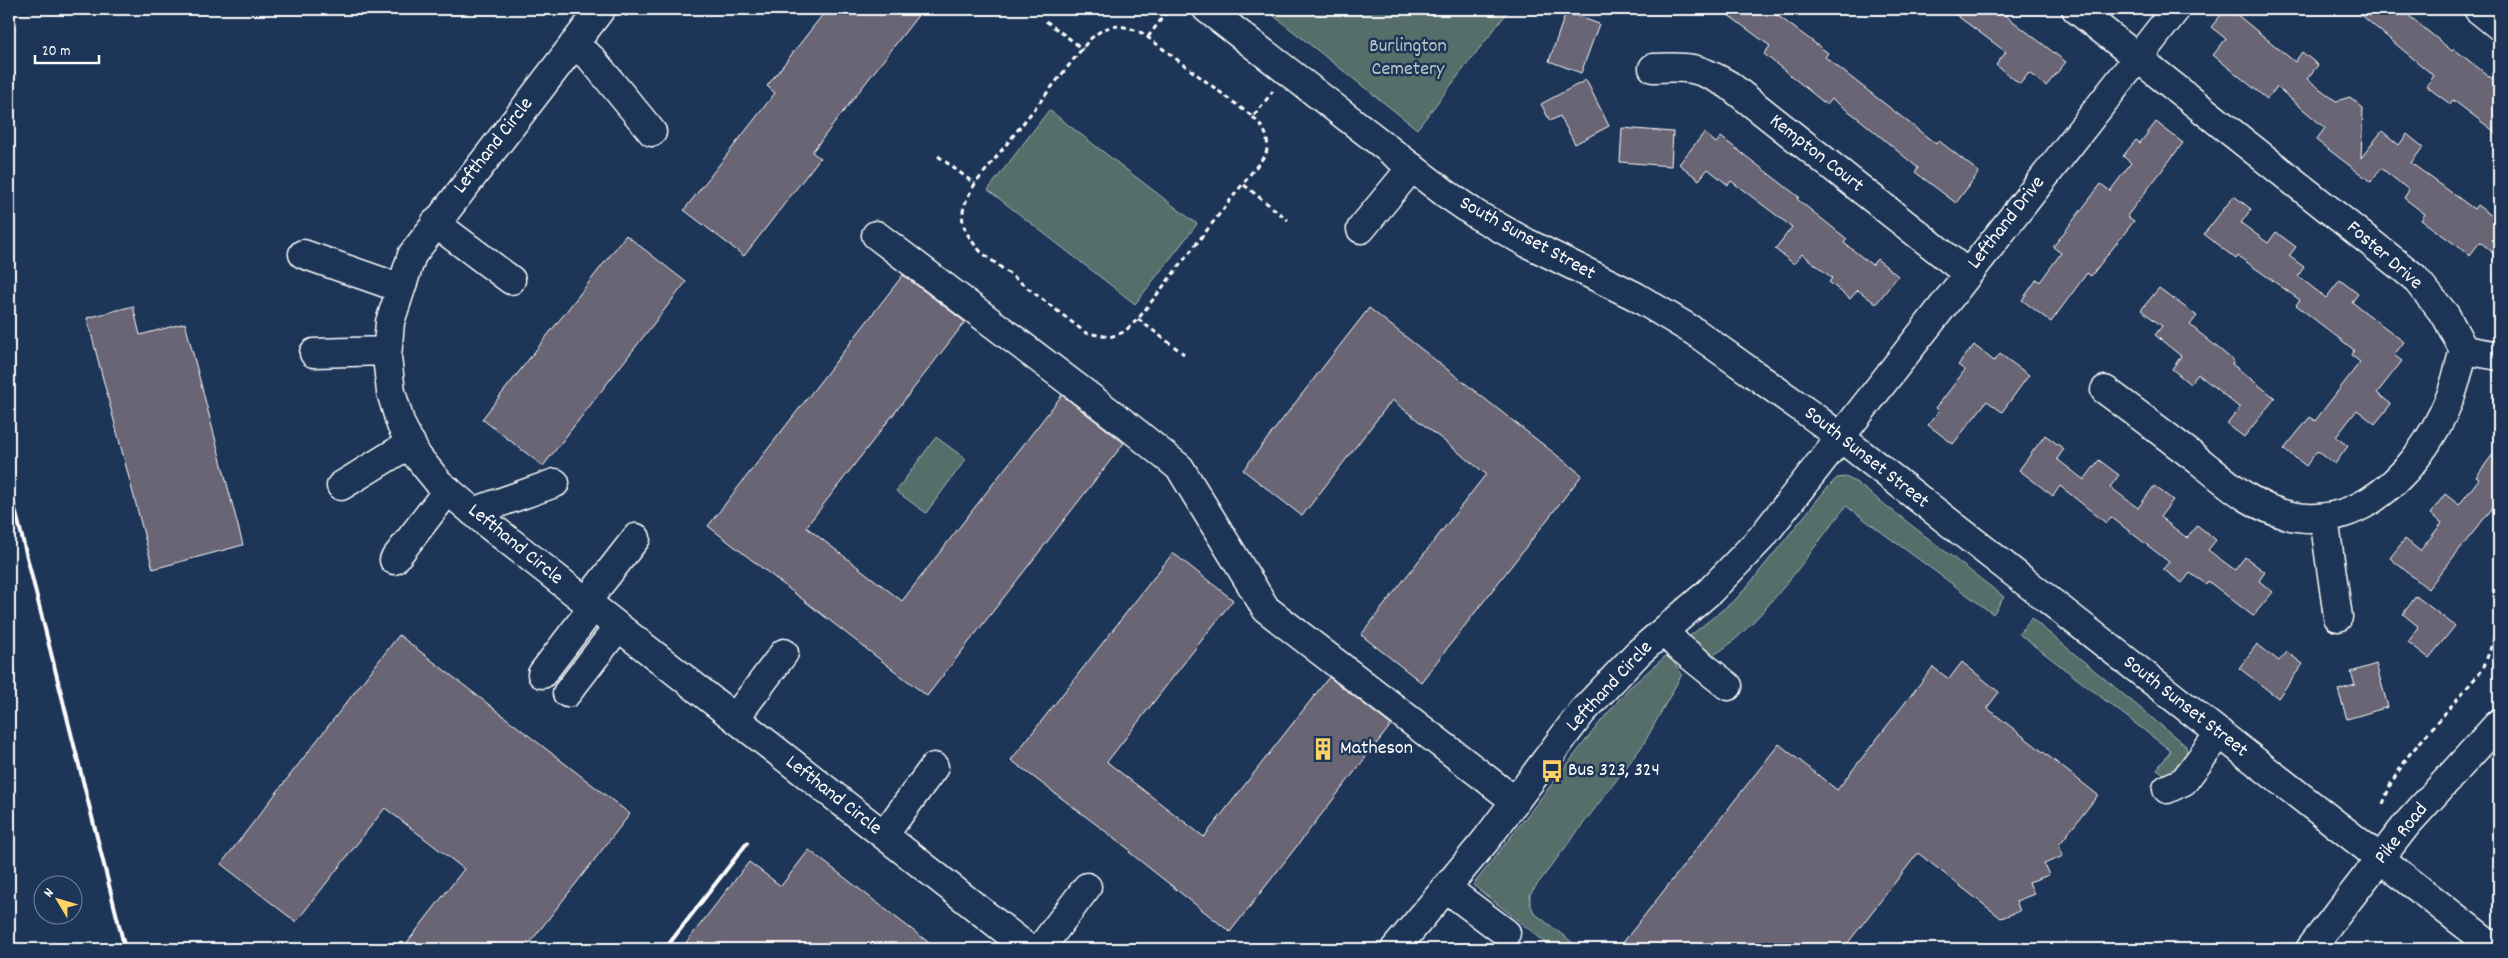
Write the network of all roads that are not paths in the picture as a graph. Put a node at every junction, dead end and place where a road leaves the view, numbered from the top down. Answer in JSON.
{"nodes":[{"id":1,"x":1207,"y":9,"type":"edge"},
{"id":2,"x":2076,"y":9,"type":"edge"},
{"id":3,"x":2176,"y":9,"type":"edge"},
{"id":4,"x":610,"y":16,"type":"edge"},
{"id":5,"x":573,"y":44,"type":"junction"},
{"id":6,"x":2138,"y":57,"type":"junction"},
{"id":7,"x":1652,"y":68,"type":"dead end"},
{"id":8,"x":652,"y":132,"type":"dead end"},
{"id":9,"x":1412,"y":167,"type":"junction"},
{"id":10,"x":434,"y":223,"type":"junction"},
{"id":11,"x":1361,"y":229,"type":"dead end"},
{"id":12,"x":876,"y":235,"type":"dead end"},
{"id":13,"x":303,"y":254,"type":"dead end"},
{"id":14,"x":1967,"y":273,"type":"junction"},
{"id":15,"x":510,"y":280,"type":"dead end"},
{"id":16,"x":400,"y":288,"type":"junction"},
{"id":17,"x":2464,"y":350,"type":"junction"},
{"id":18,"x":388,"y":352,"type":"junction"},
{"id":19,"x":314,"y":353,"type":"dead end"},
{"id":20,"x":2499,"y":356,"type":"edge"},
{"id":21,"x":2105,"y":390,"type":"dead end"},
{"id":22,"x":1840,"y":438,"type":"junction"},
{"id":23,"x":411,"y":444,"type":"junction"},
{"id":24,"x":555,"y":483,"type":"dead end"},
{"id":25,"x":341,"y":486,"type":"dead end"},
{"id":26,"x":448,"y":490,"type":"junction"},
{"id":27,"x":473,"y":512,"type":"junction"},
{"id":28,"x":2324,"y":518,"type":"junction"},
{"id":29,"x":636,"y":538,"type":"dead end"},
{"id":30,"x":394,"y":560,"type":"dead end"},
{"id":31,"x":590,"y":605,"type":"junction"},
{"id":32,"x":2338,"y":616,"type":"dead end"},
{"id":33,"x":618,"y":627,"type":"junction"},
{"id":34,"x":1664,"y":631,"type":"junction"},
{"id":35,"x":784,"y":653,"type":"dead end"},
{"id":36,"x":542,"y":674,"type":"dead end"},
{"id":37,"x":1728,"y":686,"type":"dead end"},
{"id":38,"x":567,"y":694,"type":"dead end"},
{"id":39,"x":735,"y":718,"type":"junction"},
{"id":40,"x":2499,"y":722,"type":"edge"},
{"id":41,"x":2220,"y":733,"type":"junction"},
{"id":42,"x":934,"y":767,"type":"dead end"},
{"id":43,"x":2167,"y":789,"type":"dead end"},
{"id":44,"x":1515,"y":801,"type":"junction"},
{"id":45,"x":884,"y":835,"type":"junction"},
{"id":46,"x":2381,"y":859,"type":"junction"},
{"id":47,"x":1087,"y":887,"type":"dead end"},
{"id":48,"x":1446,"y":888,"type":"junction"},
{"id":49,"x":1506,"y":932,"type":"dead end"},
{"id":50,"x":1029,"y":949,"type":"edge"},
{"id":51,"x":1040,"y":949,"type":"edge"},
{"id":52,"x":1395,"y":949,"type":"edge"},
{"id":53,"x":2310,"y":949,"type":"edge"},
{"id":54,"x":2496,"y":949,"type":"edge"}],
"edges":[{"from":1,"to":9,"type":"street","name":"South Sunset Street"},
{"from":2,"to":6,"type":"street","name":"Foster Drive"},
{"from":3,"to":6,"type":"street","name":"Lefthand Drive"},
{"from":4,"to":5,"type":"street","name":"Lefthand Circle"},
{"from":5,"to":8,"type":"street"},
{"from":5,"to":10,"type":"street","name":"Lefthand Circle"},
{"from":6,"to":14,"type":"street","name":"Lefthand Drive"},
{"from":6,"to":17,"type":"street","name":"Foster Drive"},
{"from":7,"to":14,"type":"street","name":"Kempton Court"},
{"from":9,"to":11,"type":"street"},
{"from":9,"to":22,"type":"street","name":"South Sunset Street"},
{"from":10,"to":15,"type":"street"},
{"from":10,"to":16,"type":"street","name":"Lefthand Circle"},
{"from":12,"to":44,"type":"street"},
{"from":13,"to":16,"type":"street"},
{"from":14,"to":22,"type":"street","name":"Lefthand Drive"},
{"from":16,"to":18,"type":"street","name":"Lefthand Circle"},
{"from":17,"to":20,"type":"street"},
{"from":17,"to":28,"type":"street"},
{"from":18,"to":19,"type":"street"},
{"from":18,"to":23,"type":"street","name":"Lefthand Circle"},
{"from":21,"to":28,"type":"street"},
{"from":22,"to":34,"type":"street","name":"Lefthand Circle"},
{"from":22,"to":41,"type":"street","name":"South Sunset Street"},
{"from":23,"to":25,"type":"street"},
{"from":23,"to":26,"type":"street","name":"Lefthand Circle"},
{"from":24,"to":27,"type":"street"},
{"from":26,"to":27,"type":"street","name":"Lefthand Circle"},
{"from":26,"to":30,"type":"street"},
{"from":27,"to":31,"type":"street","name":"Lefthand Circle"},
{"from":28,"to":32,"type":"street"},
{"from":29,"to":31,"type":"street"},
{"from":31,"to":33,"type":"street","name":"Lefthand Circle"},
{"from":31,"to":36,"type":"street"},
{"from":33,"to":38,"type":"street"},
{"from":33,"to":39,"type":"street","name":"Lefthand Circle"},
{"from":34,"to":37,"type":"street"},
{"from":34,"to":44,"type":"street","name":"Lefthand Circle"},
{"from":35,"to":39,"type":"street"},
{"from":39,"to":45,"type":"street","name":"Lefthand Circle"},
{"from":40,"to":46,"type":"street","name":"Pike Road"},
{"from":41,"to":43,"type":"street"},
{"from":41,"to":46,"type":"street","name":"South Sunset Street"},
{"from":42,"to":45,"type":"street"},
{"from":44,"to":48,"type":"street","name":"Lefthand Circle"},
{"from":45,"to":50,"type":"street","name":"Lefthand Circle"},
{"from":46,"to":53,"type":"street","name":"Pike Road"},
{"from":46,"to":54,"type":"street","name":"South Sunset Street"},
{"from":47,"to":51,"type":"street"},
{"from":48,"to":49,"type":"street"},
{"from":48,"to":52,"type":"street","name":"Lefthand Circle"}]}
